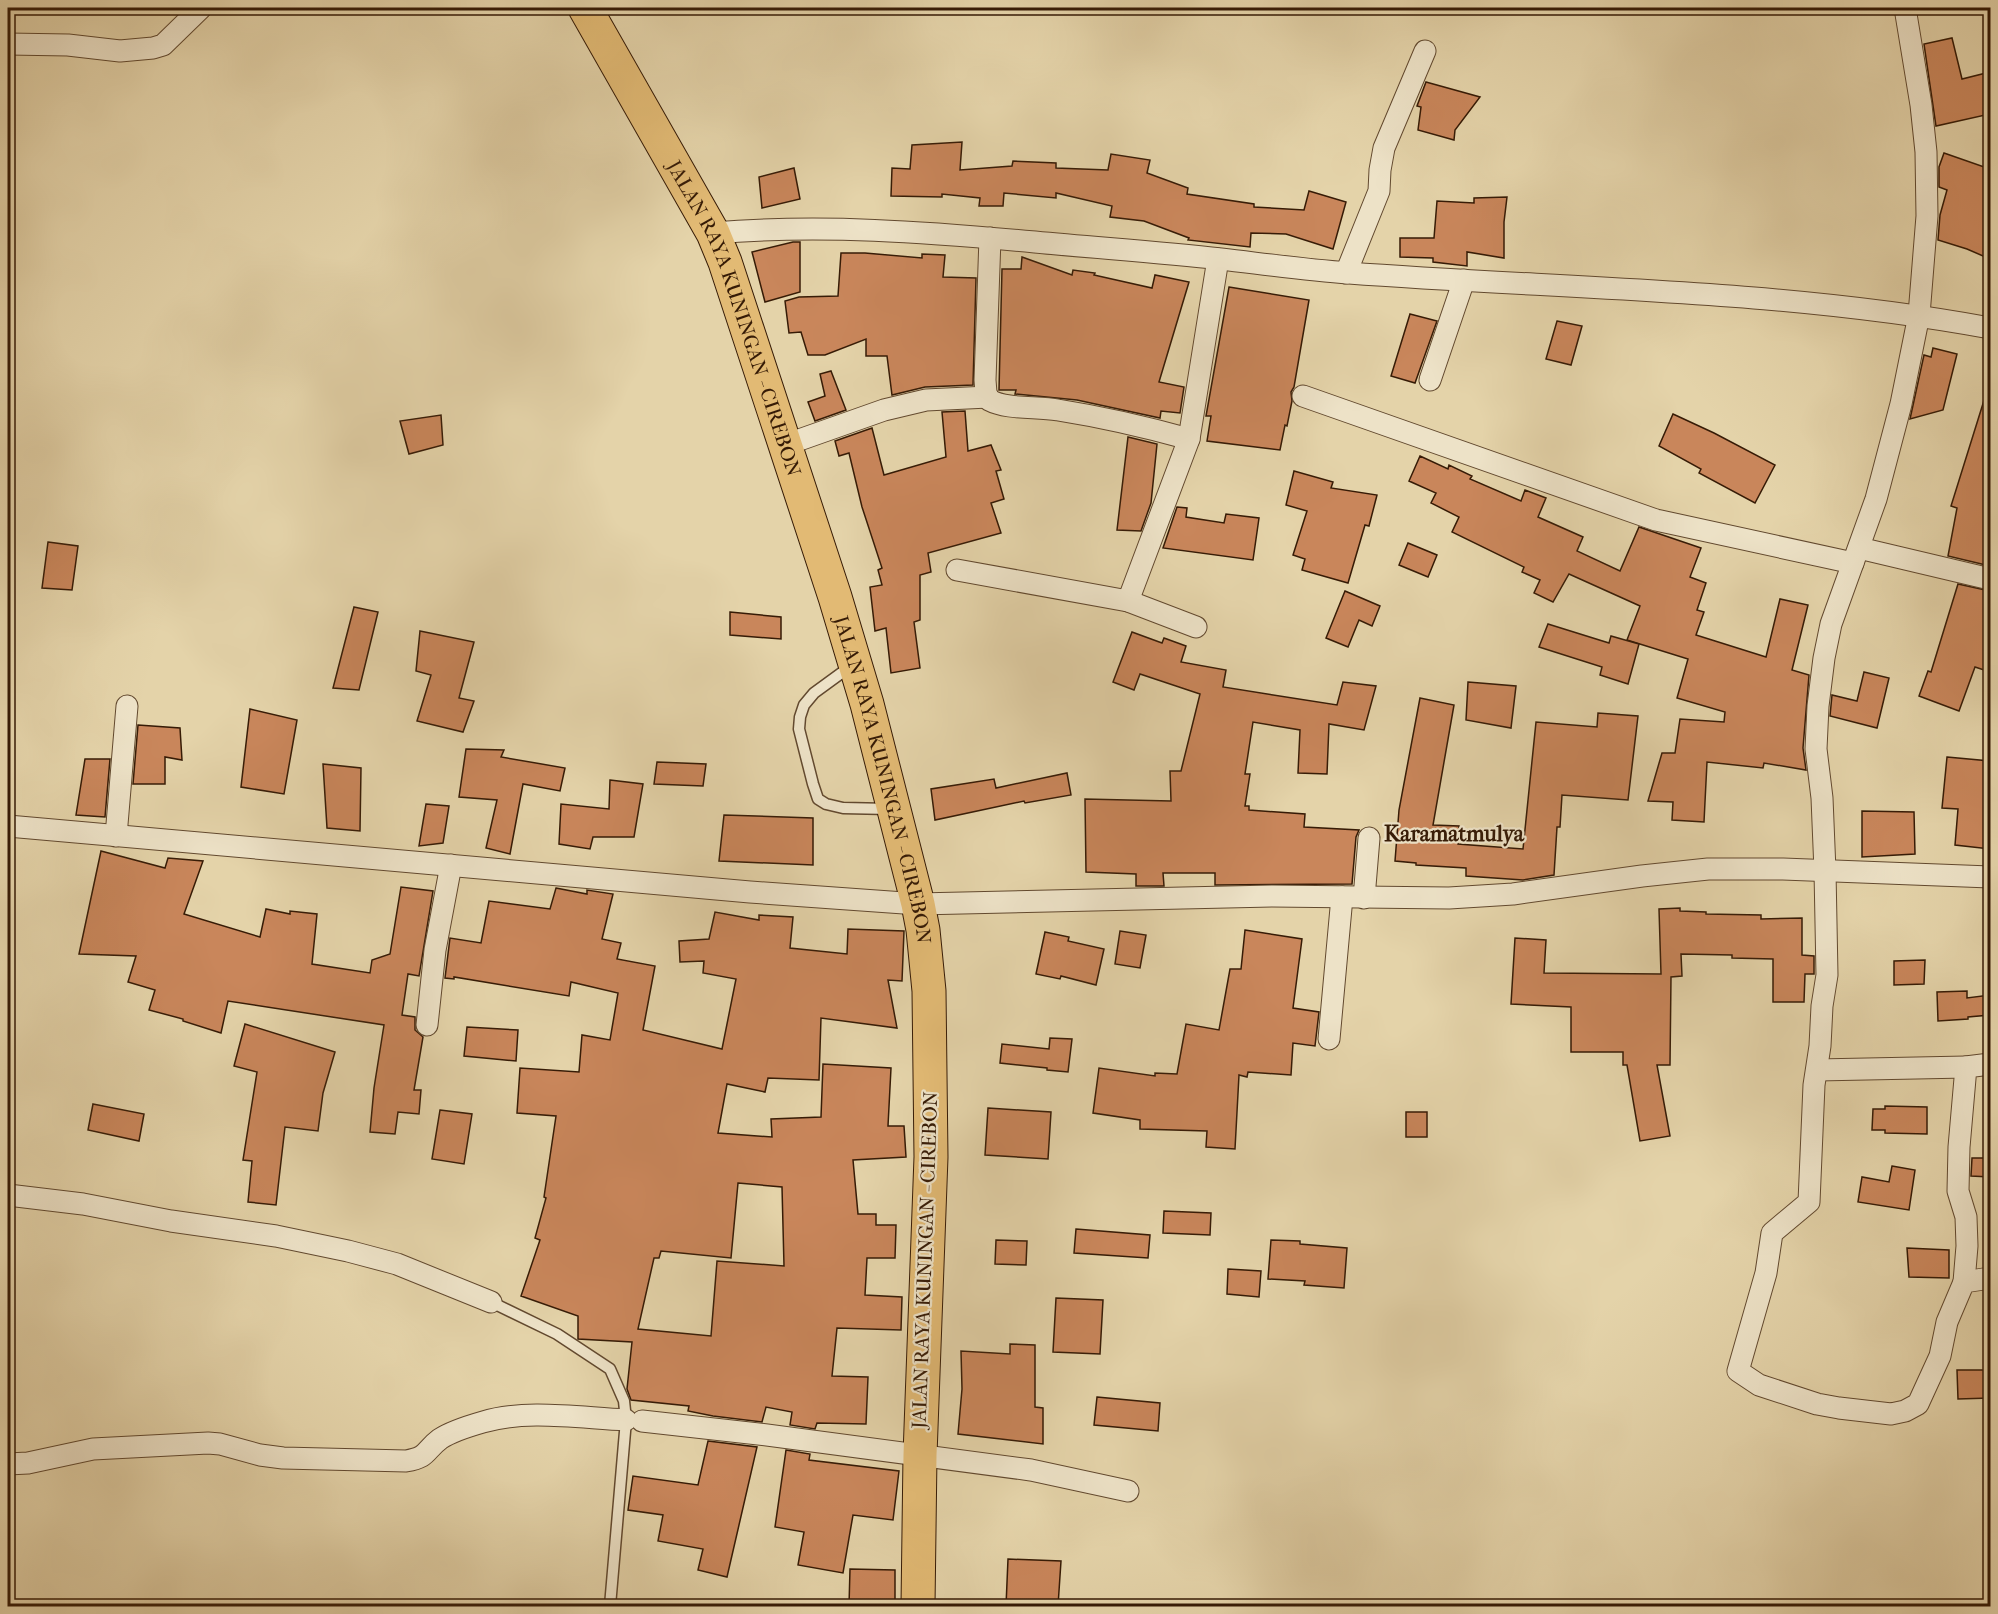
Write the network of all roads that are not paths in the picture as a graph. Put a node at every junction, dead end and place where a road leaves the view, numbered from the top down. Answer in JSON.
{"nodes":[{"id":1,"x":201,"y":8,"type":"edge"},
{"id":2,"x":585,"y":8,"type":"edge"},
{"id":3,"x":1905,"y":8,"type":"edge"},
{"id":4,"x":8,"y":44,"type":"edge"},
{"id":5,"x":1425,"y":51,"type":"dead end"},
{"id":6,"x":713,"y":233,"type":"junction"},
{"id":7,"x":990,"y":238,"type":"junction"},
{"id":8,"x":1218,"y":259,"type":"junction"},
{"id":9,"x":1346,"y":273,"type":"junction"},
{"id":10,"x":1464,"y":280,"type":"junction"},
{"id":11,"x":1919,"y":315,"type":"junction"},
{"id":12,"x":1990,"y":328,"type":"edge"},
{"id":13,"x":1430,"y":380,"type":"dead end"},
{"id":14,"x":1303,"y":396,"type":"dead end"},
{"id":15,"x":988,"y":397,"type":"junction"},
{"id":16,"x":1189,"y":439,"type":"junction"},
{"id":17,"x":785,"y":445,"type":"junction"},
{"id":18,"x":1856,"y":556,"type":"junction"},
{"id":19,"x":957,"y":570,"type":"dead end"},
{"id":20,"x":1990,"y":579,"type":"edge"},
{"id":21,"x":1128,"y":602,"type":"junction"},
{"id":22,"x":1196,"y":627,"type":"dead end"},
{"id":23,"x":855,"y":664,"type":"junction"},
{"id":24,"x":127,"y":706,"type":"dead end"},
{"id":25,"x":894,"y":808,"type":"junction"},
{"id":26,"x":8,"y":826,"type":"edge"},
{"id":27,"x":116,"y":836,"type":"junction"},
{"id":28,"x":1368,"y":838,"type":"dead end"},
{"id":29,"x":451,"y":865,"type":"junction"},
{"id":30,"x":1825,"y":871,"type":"junction"},
{"id":31,"x":1990,"y":878,"type":"edge"},
{"id":32,"x":1342,"y":897,"type":"junction"},
{"id":33,"x":1364,"y":898,"type":"junction"},
{"id":34,"x":918,"y":904,"type":"junction"},
{"id":35,"x":427,"y":1025,"type":"dead end"},
{"id":36,"x":1329,"y":1039,"type":"dead end"},
{"id":37,"x":1990,"y":1064,"type":"edge"},
{"id":38,"x":1966,"y":1067,"type":"junction"},
{"id":39,"x":1817,"y":1070,"type":"junction"},
{"id":40,"x":8,"y":1195,"type":"edge"},
{"id":41,"x":1990,"y":1278,"type":"edge"},
{"id":42,"x":1964,"y":1282,"type":"junction"},
{"id":43,"x":491,"y":1302,"type":"joint"},
{"id":44,"x":634,"y":1421,"type":"junction"},
{"id":45,"x":920,"y":1455,"type":"junction"},
{"id":46,"x":8,"y":1464,"type":"edge"},
{"id":47,"x":1128,"y":1491,"type":"dead end"},
{"id":48,"x":610,"y":1606,"type":"edge"},
{"id":49,"x":918,"y":1606,"type":"edge"}],
"edges":[{"from":1,"to":4,"type":"street"},
{"from":2,"to":6,"type":"highway","name":"JALAN RAYA KUNINGAN - CIREBON"},
{"from":3,"to":11,"type":"street"},
{"from":5,"to":9,"type":"street"},
{"from":6,"to":7,"type":"street"},
{"from":6,"to":17,"type":"highway","name":"JALAN RAYA KUNINGAN - CIREBON"},
{"from":7,"to":8,"type":"street"},
{"from":7,"to":15,"type":"street"},
{"from":8,"to":9,"type":"street"},
{"from":8,"to":16,"type":"street"},
{"from":9,"to":10,"type":"street"},
{"from":10,"to":11,"type":"street"},
{"from":10,"to":13,"type":"street"},
{"from":11,"to":12,"type":"street"},
{"from":11,"to":18,"type":"street"},
{"from":14,"to":18,"type":"street"},
{"from":15,"to":16,"type":"street"},
{"from":15,"to":17,"type":"street"},
{"from":16,"to":21,"type":"street"},
{"from":17,"to":23,"type":"highway","name":"JALAN RAYA KUNINGAN - CIREBON"},
{"from":18,"to":20,"type":"street"},
{"from":18,"to":30,"type":"street"},
{"from":19,"to":21,"type":"street"},
{"from":21,"to":22,"type":"street"},
{"from":23,"to":25,"type":"highway","name":"JALAN RAYA KUNINGAN - CIREBON"},
{"from":23,"to":25,"type":"lane"},
{"from":24,"to":27,"type":"street"},
{"from":25,"to":34,"type":"highway","name":"JALAN RAYA KUNINGAN - CIREBON"},
{"from":26,"to":27,"type":"street"},
{"from":27,"to":29,"type":"street"},
{"from":28,"to":33,"type":"street"},
{"from":29,"to":34,"type":"street"},
{"from":29,"to":35,"type":"street"},
{"from":30,"to":31,"type":"street"},
{"from":30,"to":33,"type":"street"},
{"from":30,"to":39,"type":"street"},
{"from":32,"to":33,"type":"street"},
{"from":32,"to":34,"type":"street"},
{"from":32,"to":36,"type":"street"},
{"from":34,"to":45,"type":"highway","name":"JALAN RAYA KUNINGAN - CIREBON"},
{"from":37,"to":38,"type":"street"},
{"from":38,"to":39,"type":"street"},
{"from":38,"to":42,"type":"street"},
{"from":39,"to":42,"type":"street"},
{"from":40,"to":43,"type":"street"},
{"from":41,"to":42,"type":"street"},
{"from":43,"to":44,"type":"lane"},
{"from":44,"to":45,"type":"street"},
{"from":44,"to":46,"type":"street"},
{"from":44,"to":48,"type":"lane"},
{"from":45,"to":47,"type":"street"},
{"from":45,"to":49,"type":"highway","name":"JALAN RAYA KUNINGAN - CIREBON"}]}
